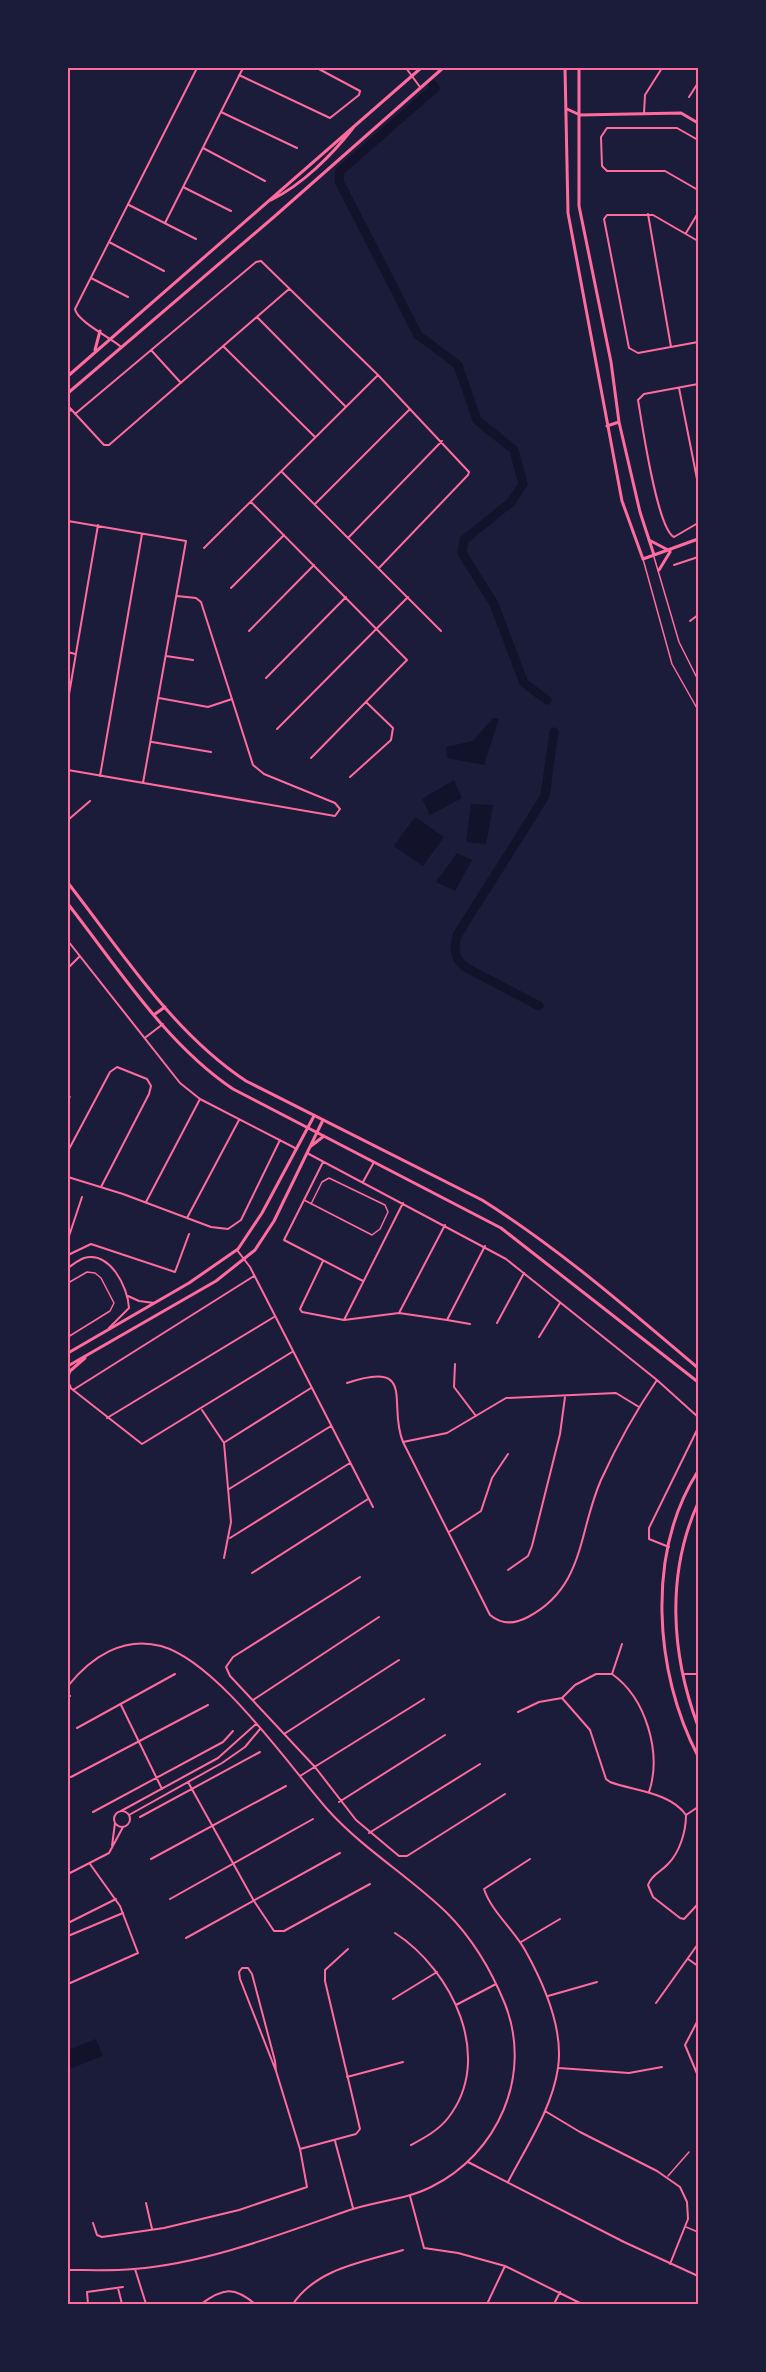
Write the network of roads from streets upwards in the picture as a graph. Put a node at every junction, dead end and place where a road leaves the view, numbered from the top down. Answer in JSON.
{"nodes":[{"id":1,"x":198,"y":68,"type":"edge"},
{"id":2,"x":243,"y":68,"type":"edge"},
{"id":3,"x":317,"y":68,"type":"edge"},
{"id":4,"x":406,"y":68,"type":"edge"},
{"id":5,"x":421,"y":68,"type":"edge"},
{"id":6,"x":442,"y":68,"type":"edge"},
{"id":7,"x":565,"y":68,"type":"edge"},
{"id":8,"x":579,"y":68,"type":"edge"},
{"id":9,"x":662,"y":68,"type":"edge"},
{"id":10,"x":239,"y":75,"type":"junction"},
{"id":11,"x":412,"y":76,"type":"junction"},
{"id":12,"x":699,"y":83,"type":"edge"},
{"id":13,"x":420,"y":87,"type":"junction"},
{"id":14,"x":689,"y":97,"type":"dead end"},
{"id":15,"x":566,"y":108,"type":"junction"},
{"id":16,"x":221,"y":112,"type":"junction"},
{"id":17,"x":644,"y":113,"type":"junction"},
{"id":18,"x":580,"y":115,"type":"junction"},
{"id":19,"x":699,"y":123,"type":"edge"},
{"id":20,"x":699,"y":140,"type":"edge"},
{"id":21,"x":203,"y":148,"type":"junction"},
{"id":22,"x":297,"y":148,"type":"dead end"},
{"id":23,"x":265,"y":180,"type":"dead end"},
{"id":24,"x":183,"y":187,"type":"junction"},
{"id":25,"x":699,"y":190,"type":"edge"},
{"id":26,"x":128,"y":205,"type":"junction"},
{"id":27,"x":231,"y":211,"type":"dead end"},
{"id":28,"x":699,"y":213,"type":"edge"},
{"id":29,"x":648,"y":214,"type":"junction"},
{"id":30,"x":165,"y":223,"type":"junction"},
{"id":31,"x":686,"y":233,"type":"junction"},
{"id":32,"x":196,"y":239,"type":"dead end"},
{"id":33,"x":699,"y":241,"type":"edge"},
{"id":34,"x":109,"y":242,"type":"junction"},
{"id":35,"x":164,"y":271,"type":"dead end"},
{"id":36,"x":92,"y":278,"type":"junction"},
{"id":37,"x":289,"y":289,"type":"junction"},
{"id":38,"x":128,"y":297,"type":"dead end"},
{"id":39,"x":257,"y":317,"type":"junction"},
{"id":40,"x":100,"y":331,"type":"junction"},
{"id":41,"x":110,"y":338,"type":"junction"},
{"id":42,"x":699,"y":342,"type":"edge"},
{"id":43,"x":120,"y":346,"type":"junction"},
{"id":44,"x":224,"y":346,"type":"junction"},
{"id":45,"x":671,"y":347,"type":"junction"},
{"id":46,"x":151,"y":350,"type":"junction"},
{"id":47,"x":95,"y":352,"type":"junction"},
{"id":48,"x":378,"y":375,"type":"junction"},
{"id":49,"x":68,"y":376,"type":"edge"},
{"id":50,"x":181,"y":383,"type":"junction"},
{"id":51,"x":699,"y":384,"type":"edge"},
{"id":52,"x":679,"y":388,"type":"junction"},
{"id":53,"x":68,"y":393,"type":"edge"},
{"id":54,"x":346,"y":407,"type":"junction"},
{"id":55,"x":69,"y":408,"type":"edge"},
{"id":56,"x":411,"y":409,"type":"junction"},
{"id":57,"x":75,"y":414,"type":"junction"},
{"id":58,"x":619,"y":422,"type":"junction"},
{"id":59,"x":607,"y":426,"type":"junction"},
{"id":60,"x":315,"y":437,"type":"junction"},
{"id":61,"x":442,"y":441,"type":"junction"},
{"id":62,"x":281,"y":471,"type":"junction"},
{"id":63,"x":699,"y":484,"type":"edge"},
{"id":64,"x":251,"y":502,"type":"junction"},
{"id":65,"x":315,"y":504,"type":"junction"},
{"id":66,"x":68,"y":521,"type":"edge"},
{"id":67,"x":699,"y":523,"type":"edge"},
{"id":68,"x":98,"y":525,"type":"junction"},
{"id":69,"x":142,"y":534,"type":"junction"},
{"id":70,"x":284,"y":535,"type":"junction"},
{"id":71,"x":348,"y":538,"type":"junction"},
{"id":72,"x":648,"y":539,"type":"junction"},
{"id":73,"x":699,"y":539,"type":"edge"},
{"id":74,"x":204,"y":548,"type":"dead end"},
{"id":75,"x":672,"y":551,"type":"junction"},
{"id":76,"x":654,"y":556,"type":"junction"},
{"id":77,"x":699,"y":557,"type":"edge"},
{"id":78,"x":314,"y":565,"type":"junction"},
{"id":79,"x":674,"y":565,"type":"dead end"},
{"id":80,"x":379,"y":568,"type":"junction"},
{"id":81,"x":659,"y":570,"type":"road end"},
{"id":82,"x":231,"y":588,"type":"dead end"},
{"id":83,"x":177,"y":596,"type":"junction"},
{"id":84,"x":346,"y":597,"type":"junction"},
{"id":85,"x":408,"y":597,"type":"junction"},
{"id":86,"x":699,"y":615,"type":"edge"},
{"id":87,"x":690,"y":621,"type":"dead end"},
{"id":88,"x":377,"y":628,"type":"junction"},
{"id":89,"x":249,"y":631,"type":"dead end"},
{"id":90,"x":441,"y":631,"type":"dead end"},
{"id":91,"x":68,"y":652,"type":"edge"},
{"id":92,"x":75,"y":654,"type":"junction"},
{"id":93,"x":166,"y":656,"type":"junction"},
{"id":94,"x":193,"y":660,"type":"dead end"},
{"id":95,"x":266,"y":678,"type":"dead end"},
{"id":96,"x":159,"y":698,"type":"junction"},
{"id":97,"x":232,"y":699,"type":"junction"},
{"id":98,"x":68,"y":700,"type":"edge"},
{"id":99,"x":366,"y":702,"type":"junction"},
{"id":100,"x":277,"y":729,"type":"dead end"},
{"id":101,"x":151,"y":741,"type":"junction"},
{"id":102,"x":211,"y":752,"type":"dead end"},
{"id":103,"x":311,"y":758,"type":"dead end"},
{"id":104,"x":68,"y":770,"type":"edge"},
{"id":105,"x":100,"y":776,"type":"junction"},
{"id":106,"x":350,"y":777,"type":"dead end"},
{"id":107,"x":143,"y":783,"type":"junction"},
{"id":108,"x":90,"y":801,"type":"dead end"},
{"id":109,"x":68,"y":820,"type":"edge"},
{"id":110,"x":68,"y":883,"type":"edge"},
{"id":111,"x":68,"y":904,"type":"edge"},
{"id":112,"x":68,"y":941,"type":"edge"},
{"id":113,"x":80,"y":956,"type":"junction"},
{"id":114,"x":68,"y":968,"type":"edge"},
{"id":115,"x":165,"y":1007,"type":"junction"},
{"id":116,"x":155,"y":1014,"type":"junction"},
{"id":117,"x":163,"y":1024,"type":"junction"},
{"id":118,"x":146,"y":1037,"type":"junction"},
{"id":119,"x":200,"y":1099,"type":"junction"},
{"id":120,"x":314,"y":1116,"type":"junction"},
{"id":121,"x":239,"y":1120,"type":"junction"},
{"id":122,"x":323,"y":1120,"type":"junction"},
{"id":123,"x":308,"y":1128,"type":"junction"},
{"id":124,"x":317,"y":1133,"type":"junction"},
{"id":125,"x":324,"y":1136,"type":"junction"},
{"id":126,"x":280,"y":1140,"type":"junction"},
{"id":127,"x":310,"y":1146,"type":"junction"},
{"id":128,"x":297,"y":1149,"type":"junction"},
{"id":129,"x":68,"y":1151,"type":"edge"},
{"id":130,"x":307,"y":1153,"type":"junction"},
{"id":131,"x":324,"y":1162,"type":"junction"},
{"id":132,"x":375,"y":1162,"type":"junction"},
{"id":133,"x":68,"y":1177,"type":"edge"},
{"id":134,"x":363,"y":1182,"type":"junction"},
{"id":135,"x":101,"y":1187,"type":"junction"},
{"id":136,"x":82,"y":1197,"type":"dead end"},
{"id":137,"x":146,"y":1202,"type":"junction"},
{"id":138,"x":403,"y":1203,"type":"junction"},
{"id":139,"x":187,"y":1218,"type":"junction"},
{"id":140,"x":445,"y":1225,"type":"junction"},
{"id":141,"x":189,"y":1234,"type":"dead end"},
{"id":142,"x":68,"y":1239,"type":"edge"},
{"id":143,"x":485,"y":1246,"type":"junction"},
{"id":144,"x":237,"y":1250,"type":"junction"},
{"id":145,"x":68,"y":1255,"type":"edge"},
{"id":146,"x":244,"y":1260,"type":"junction"},
{"id":147,"x":323,"y":1261,"type":"junction"},
{"id":148,"x":68,"y":1268,"type":"edge"},
{"id":149,"x":524,"y":1273,"type":"junction"},
{"id":150,"x":254,"y":1276,"type":"junction"},
{"id":151,"x":363,"y":1281,"type":"junction"},
{"id":152,"x":128,"y":1296,"type":"junction"},
{"id":153,"x":155,"y":1302,"type":"junction"},
{"id":154,"x":560,"y":1303,"type":"junction"},
{"id":155,"x":399,"y":1313,"type":"junction"},
{"id":156,"x":274,"y":1317,"type":"junction"},
{"id":157,"x":344,"y":1320,"type":"junction"},
{"id":158,"x":447,"y":1320,"type":"junction"},
{"id":159,"x":496,"y":1323,"type":"dead end"},
{"id":160,"x":470,"y":1324,"type":"dead end"},
{"id":161,"x":102,"y":1334,"type":"junction"},
{"id":162,"x":539,"y":1337,"type":"dead end"},
{"id":163,"x":292,"y":1352,"type":"junction"},
{"id":164,"x":68,"y":1353,"type":"edge"},
{"id":165,"x":455,"y":1364,"type":"dead end"},
{"id":166,"x":699,"y":1368,"type":"edge"},
{"id":167,"x":68,"y":1371,"type":"edge"},
{"id":168,"x":657,"y":1380,"type":"junction"},
{"id":169,"x":699,"y":1382,"type":"edge"},
{"id":170,"x":347,"y":1383,"type":"dead end"},
{"id":171,"x":69,"y":1387,"type":"edge"},
{"id":172,"x":311,"y":1388,"type":"junction"},
{"id":173,"x":565,"y":1397,"type":"junction"},
{"id":174,"x":639,"y":1407,"type":"junction"},
{"id":175,"x":202,"y":1409,"type":"junction"},
{"id":176,"x":476,"y":1416,"type":"junction"},
{"id":177,"x":699,"y":1417,"type":"edge"},
{"id":178,"x":107,"y":1418,"type":"junction"},
{"id":179,"x":331,"y":1426,"type":"junction"},
{"id":180,"x":699,"y":1428,"type":"edge"},
{"id":181,"x":404,"y":1442,"type":"junction"},
{"id":182,"x":224,"y":1443,"type":"junction"},
{"id":183,"x":508,"y":1454,"type":"dead end"},
{"id":184,"x":350,"y":1463,"type":"junction"},
{"id":185,"x":699,"y":1472,"type":"edge"},
{"id":186,"x":229,"y":1489,"type":"junction"},
{"id":187,"x":369,"y":1499,"type":"junction"},
{"id":188,"x":699,"y":1503,"type":"edge"},
{"id":189,"x":373,"y":1507,"type":"dead end"},
{"id":190,"x":448,"y":1532,"type":"junction"},
{"id":191,"x":229,"y":1538,"type":"junction"},
{"id":192,"x":669,"y":1548,"type":"junction"},
{"id":193,"x":224,"y":1558,"type":"dead end"},
{"id":194,"x":508,"y":1570,"type":"dead end"},
{"id":195,"x":252,"y":1573,"type":"dead end"},
{"id":196,"x":360,"y":1577,"type":"dead end"},
{"id":197,"x":379,"y":1617,"type":"dead end"},
{"id":198,"x":622,"y":1644,"type":"dead end"},
{"id":199,"x":399,"y":1660,"type":"dead end"},
{"id":200,"x":175,"y":1674,"type":"dead end"},
{"id":201,"x":612,"y":1674,"type":"junction"},
{"id":202,"x":683,"y":1674,"type":"junction"},
{"id":203,"x":699,"y":1674,"type":"edge"},
{"id":204,"x":68,"y":1686,"type":"edge"},
{"id":205,"x":562,"y":1698,"type":"junction"},
{"id":206,"x":424,"y":1699,"type":"dead end"},
{"id":207,"x":253,"y":1700,"type":"junction"},
{"id":208,"x":121,"y":1704,"type":"junction"},
{"id":209,"x":208,"y":1705,"type":"dead end"},
{"id":210,"x":518,"y":1712,"type":"dead end"},
{"id":211,"x":257,"y":1724,"type":"junction"},
{"id":212,"x":699,"y":1726,"type":"edge"},
{"id":213,"x":77,"y":1728,"type":"dead end"},
{"id":214,"x":260,"y":1728,"type":"junction"},
{"id":215,"x":233,"y":1731,"type":"dead end"},
{"id":216,"x":284,"y":1734,"type":"junction"},
{"id":217,"x":444,"y":1735,"type":"dead end"},
{"id":218,"x":242,"y":1738,"type":"junction"},
{"id":219,"x":138,"y":1741,"type":"junction"},
{"id":220,"x":246,"y":1744,"type":"junction"},
{"id":221,"x":230,"y":1748,"type":"junction"},
{"id":222,"x":260,"y":1752,"type":"dead end"},
{"id":223,"x":234,"y":1754,"type":"junction"},
{"id":224,"x":699,"y":1756,"type":"edge"},
{"id":225,"x":480,"y":1764,"type":"dead end"},
{"id":226,"x":315,"y":1767,"type":"junction"},
{"id":227,"x":300,"y":1776,"type":"junction"},
{"id":228,"x":71,"y":1777,"type":"dead end"},
{"id":229,"x":157,"y":1778,"type":"junction"},
{"id":230,"x":188,"y":1782,"type":"junction"},
{"id":231,"x":286,"y":1786,"type":"dead end"},
{"id":232,"x":162,"y":1789,"type":"junction"},
{"id":233,"x":192,"y":1789,"type":"junction"},
{"id":234,"x":649,"y":1792,"type":"junction"},
{"id":235,"x":505,"y":1794,"type":"dead end"},
{"id":236,"x":339,"y":1802,"type":"junction"},
{"id":237,"x":151,"y":1803,"type":"junction"},
{"id":238,"x":699,"y":1807,"type":"edge"},
{"id":239,"x":155,"y":1809,"type":"junction"},
{"id":240,"x":121,"y":1811,"type":"junction"},
{"id":241,"x":93,"y":1812,"type":"dead end"},
{"id":242,"x":129,"y":1815,"type":"junction"},
{"id":243,"x":686,"y":1815,"type":"junction"},
{"id":244,"x":140,"y":1817,"type":"dead end"},
{"id":245,"x":313,"y":1819,"type":"dead end"},
{"id":246,"x":115,"y":1822,"type":"junction"},
{"id":247,"x":213,"y":1825,"type":"junction"},
{"id":248,"x":123,"y":1827,"type":"junction"},
{"id":249,"x":369,"y":1833,"type":"junction"},
{"id":250,"x":112,"y":1846,"type":"junction"},
{"id":251,"x":340,"y":1853,"type":"dead end"},
{"id":252,"x":152,"y":1859,"type":"dead end"},
{"id":253,"x":530,"y":1859,"type":"dead end"},
{"id":254,"x":234,"y":1863,"type":"junction"},
{"id":255,"x":90,"y":1864,"type":"junction"},
{"id":256,"x":68,"y":1874,"type":"edge"},
{"id":257,"x":370,"y":1884,"type":"dead end"},
{"id":258,"x":116,"y":1899,"type":"junction"},
{"id":259,"x":170,"y":1899,"type":"dead end"},
{"id":260,"x":254,"y":1901,"type":"junction"},
{"id":261,"x":699,"y":1904,"type":"edge"},
{"id":262,"x":123,"y":1913,"type":"junction"},
{"id":263,"x":560,"y":1919,"type":"dead end"},
{"id":264,"x":68,"y":1923,"type":"edge"},
{"id":265,"x":395,"y":1933,"type":"dead end"},
{"id":266,"x":68,"y":1936,"type":"edge"},
{"id":267,"x":186,"y":1938,"type":"dead end"},
{"id":268,"x":520,"y":1942,"type":"junction"},
{"id":269,"x":699,"y":1944,"type":"edge"},
{"id":270,"x":348,"y":1949,"type":"dead end"},
{"id":271,"x":688,"y":1959,"type":"junction"},
{"id":272,"x":699,"y":1966,"type":"edge"},
{"id":273,"x":437,"y":1972,"type":"junction"},
{"id":274,"x":597,"y":1982,"type":"dead end"},
{"id":275,"x":68,"y":1984,"type":"edge"},
{"id":276,"x":496,"y":1984,"type":"junction"},
{"id":277,"x":548,"y":1996,"type":"junction"},
{"id":278,"x":393,"y":1999,"type":"dead end"},
{"id":279,"x":656,"y":2003,"type":"dead end"},
{"id":280,"x":455,"y":2006,"type":"junction"},
{"id":281,"x":699,"y":2020,"type":"edge"},
{"id":282,"x":403,"y":2062,"type":"dead end"},
{"id":283,"x":662,"y":2067,"type":"dead end"},
{"id":284,"x":559,"y":2068,"type":"junction"},
{"id":285,"x":276,"y":2072,"type":"junction"},
{"id":286,"x":348,"y":2076,"type":"junction"},
{"id":287,"x":699,"y":2076,"type":"edge"},
{"id":288,"x":545,"y":2111,"type":"junction"},
{"id":289,"x":335,"y":2141,"type":"junction"},
{"id":290,"x":411,"y":2145,"type":"dead end"},
{"id":291,"x":300,"y":2149,"type":"junction"},
{"id":292,"x":468,"y":2162,"type":"junction"},
{"id":293,"x":508,"y":2182,"type":"junction"},
{"id":294,"x":410,"y":2196,"type":"junction"},
{"id":295,"x":146,"y":2203,"type":"dead end"},
{"id":296,"x":353,"y":2208,"type":"junction"},
{"id":297,"x":93,"y":2223,"type":"dead end"},
{"id":298,"x":153,"y":2230,"type":"junction"},
{"id":299,"x":403,"y":2250,"type":"dead end"},
{"id":300,"x":670,"y":2264,"type":"junction"},
{"id":301,"x":505,"y":2266,"type":"junction"},
{"id":302,"x":135,"y":2269,"type":"junction"},
{"id":303,"x":68,"y":2270,"type":"edge"},
{"id":304,"x":699,"y":2276,"type":"edge"},
{"id":305,"x":123,"y":2287,"type":"dead end"},
{"id":306,"x":118,"y":2288,"type":"junction"},
{"id":307,"x":560,"y":2292,"type":"junction"},
{"id":308,"x":88,"y":2304,"type":"edge"},
{"id":309,"x":123,"y":2304,"type":"edge"},
{"id":310,"x":146,"y":2304,"type":"edge"},
{"id":311,"x":201,"y":2304,"type":"edge"},
{"id":312,"x":255,"y":2304,"type":"edge"},
{"id":313,"x":293,"y":2304,"type":"edge"},
{"id":314,"x":487,"y":2304,"type":"edge"},
{"id":315,"x":554,"y":2304,"type":"edge"},
{"id":316,"x":582,"y":2304,"type":"edge"}],
"edges":[{"from":1,"to":26,"type":"street"},
{"from":2,"to":10,"type":"street"},
{"from":3,"to":10,"type":"street"},
{"from":4,"to":11,"type":"street"},
{"from":5,"to":11,"type":"street"},
{"from":6,"to":13,"type":"street"},
{"from":7,"to":15,"type":"street"},
{"from":8,"to":18,"type":"street"},
{"from":9,"to":17,"type":"street"},
{"from":10,"to":16,"type":"street"},
{"from":11,"to":13,"type":"street"},
{"from":11,"to":41,"type":"street"},
{"from":12,"to":14,"type":"street"},
{"from":13,"to":43,"type":"street"},
{"from":15,"to":18,"type":"street"},
{"from":15,"to":59,"type":"street"},
{"from":16,"to":21,"type":"street"},
{"from":16,"to":22,"type":"street"},
{"from":17,"to":18,"type":"street"},
{"from":17,"to":19,"type":"street"},
{"from":18,"to":58,"type":"street"},
{"from":20,"to":25,"type":"street"},
{"from":21,"to":23,"type":"street"},
{"from":21,"to":24,"type":"street"},
{"from":24,"to":27,"type":"street"},
{"from":24,"to":30,"type":"street"},
{"from":26,"to":30,"type":"street"},
{"from":26,"to":34,"type":"street"},
{"from":28,"to":31,"type":"street"},
{"from":29,"to":31,"type":"street"},
{"from":29,"to":45,"type":"street"},
{"from":29,"to":45,"type":"street"},
{"from":30,"to":32,"type":"street"},
{"from":31,"to":33,"type":"street"},
{"from":34,"to":35,"type":"street"},
{"from":34,"to":36,"type":"street"},
{"from":36,"to":38,"type":"street"},
{"from":36,"to":40,"type":"street"},
{"from":37,"to":39,"type":"street"},
{"from":37,"to":46,"type":"street"},
{"from":37,"to":48,"type":"street"},
{"from":39,"to":44,"type":"street"},
{"from":39,"to":54,"type":"street"},
{"from":40,"to":41,"type":"street"},
{"from":40,"to":47,"type":"street"},
{"from":41,"to":43,"type":"street"},
{"from":41,"to":47,"type":"street"},
{"from":42,"to":45,"type":"street"},
{"from":43,"to":53,"type":"street"},
{"from":44,"to":50,"type":"street"},
{"from":44,"to":60,"type":"street"},
{"from":46,"to":50,"type":"street"},
{"from":46,"to":57,"type":"street"},
{"from":47,"to":49,"type":"street"},
{"from":48,"to":54,"type":"street"},
{"from":48,"to":56,"type":"street"},
{"from":50,"to":57,"type":"street"},
{"from":51,"to":52,"type":"street"},
{"from":52,"to":63,"type":"street"},
{"from":52,"to":67,"type":"street"},
{"from":54,"to":60,"type":"street"},
{"from":55,"to":57,"type":"street"},
{"from":56,"to":61,"type":"street"},
{"from":56,"to":65,"type":"street"},
{"from":58,"to":59,"type":"street"},
{"from":58,"to":72,"type":"street"},
{"from":59,"to":76,"type":"street"},
{"from":60,"to":62,"type":"street"},
{"from":61,"to":71,"type":"street"},
{"from":61,"to":80,"type":"street"},
{"from":62,"to":64,"type":"street"},
{"from":62,"to":65,"type":"street"},
{"from":64,"to":70,"type":"street"},
{"from":64,"to":74,"type":"street"},
{"from":65,"to":71,"type":"street"},
{"from":66,"to":68,"type":"street"},
{"from":68,"to":69,"type":"street"},
{"from":68,"to":92,"type":"street"},
{"from":69,"to":83,"type":"street"},
{"from":69,"to":105,"type":"street"},
{"from":70,"to":78,"type":"street"},
{"from":70,"to":82,"type":"street"},
{"from":71,"to":80,"type":"street"},
{"from":72,"to":75,"type":"street"},
{"from":72,"to":76,"type":"street"},
{"from":73,"to":75,"type":"street"},
{"from":75,"to":76,"type":"street"},
{"from":75,"to":81,"type":"street"},
{"from":77,"to":79,"type":"street"},
{"from":78,"to":84,"type":"street"},
{"from":78,"to":89,"type":"street"},
{"from":80,"to":85,"type":"street"},
{"from":83,"to":93,"type":"street"},
{"from":83,"to":97,"type":"street"},
{"from":84,"to":88,"type":"street"},
{"from":84,"to":95,"type":"street"},
{"from":85,"to":88,"type":"street"},
{"from":85,"to":90,"type":"street"},
{"from":86,"to":87,"type":"street"},
{"from":88,"to":99,"type":"street"},
{"from":88,"to":100,"type":"street"},
{"from":91,"to":92,"type":"street"},
{"from":92,"to":98,"type":"street"},
{"from":93,"to":94,"type":"street"},
{"from":93,"to":96,"type":"street"},
{"from":96,"to":97,"type":"street"},
{"from":96,"to":101,"type":"street"},
{"from":97,"to":107,"type":"street"},
{"from":99,"to":103,"type":"street"},
{"from":99,"to":106,"type":"street"},
{"from":101,"to":102,"type":"street"},
{"from":101,"to":107,"type":"street"},
{"from":104,"to":105,"type":"street"},
{"from":105,"to":107,"type":"street"},
{"from":108,"to":109,"type":"street"},
{"from":110,"to":115,"type":"street"},
{"from":111,"to":116,"type":"street"},
{"from":112,"to":113,"type":"street"},
{"from":113,"to":114,"type":"street"},
{"from":113,"to":118,"type":"street"},
{"from":115,"to":116,"type":"street"},
{"from":115,"to":120,"type":"street"},
{"from":116,"to":117,"type":"street"},
{"from":117,"to":118,"type":"street"},
{"from":117,"to":123,"type":"street"},
{"from":118,"to":119,"type":"street"},
{"from":119,"to":121,"type":"street"},
{"from":119,"to":137,"type":"street"},
{"from":120,"to":122,"type":"street"},
{"from":120,"to":123,"type":"street"},
{"from":121,"to":126,"type":"street"},
{"from":121,"to":139,"type":"street"},
{"from":122,"to":124,"type":"street"},
{"from":122,"to":166,"type":"street"},
{"from":123,"to":124,"type":"street"},
{"from":123,"to":128,"type":"street"},
{"from":124,"to":125,"type":"street"},
{"from":124,"to":127,"type":"street"},
{"from":125,"to":127,"type":"street"},
{"from":125,"to":132,"type":"street"},
{"from":126,"to":128,"type":"street"},
{"from":126,"to":139,"type":"street"},
{"from":127,"to":130,"type":"street"},
{"from":128,"to":144,"type":"street"},
{"from":129,"to":135,"type":"street"},
{"from":130,"to":131,"type":"street"},
{"from":130,"to":146,"type":"street"},
{"from":131,"to":134,"type":"street"},
{"from":131,"to":147,"type":"street"},
{"from":132,"to":134,"type":"street"},
{"from":132,"to":169,"type":"street"},
{"from":133,"to":135,"type":"street"},
{"from":134,"to":138,"type":"street"},
{"from":135,"to":137,"type":"street"},
{"from":136,"to":142,"type":"street"},
{"from":137,"to":139,"type":"street"},
{"from":138,"to":140,"type":"street"},
{"from":138,"to":151,"type":"street"},
{"from":140,"to":143,"type":"street"},
{"from":140,"to":155,"type":"street"},
{"from":141,"to":145,"type":"street"},
{"from":143,"to":149,"type":"street"},
{"from":143,"to":158,"type":"street"},
{"from":144,"to":146,"type":"street"},
{"from":144,"to":153,"type":"street"},
{"from":146,"to":150,"type":"street"},
{"from":146,"to":167,"type":"street"},
{"from":147,"to":151,"type":"street"},
{"from":147,"to":157,"type":"street"},
{"from":148,"to":152,"type":"street"},
{"from":149,"to":154,"type":"street"},
{"from":149,"to":159,"type":"street"},
{"from":150,"to":156,"type":"street"},
{"from":150,"to":171,"type":"street"},
{"from":151,"to":157,"type":"street"},
{"from":152,"to":153,"type":"street"},
{"from":152,"to":161,"type":"street"},
{"from":153,"to":161,"type":"street"},
{"from":154,"to":162,"type":"street"},
{"from":154,"to":168,"type":"street"},
{"from":155,"to":157,"type":"street"},
{"from":155,"to":158,"type":"street"},
{"from":156,"to":163,"type":"street"},
{"from":156,"to":178,"type":"street"},
{"from":158,"to":160,"type":"street"},
{"from":161,"to":164,"type":"street"},
{"from":163,"to":172,"type":"street"},
{"from":163,"to":175,"type":"street"},
{"from":165,"to":176,"type":"street"},
{"from":168,"to":174,"type":"street"},
{"from":168,"to":177,"type":"street"},
{"from":170,"to":181,"type":"street"},
{"from":171,"to":178,"type":"street"},
{"from":172,"to":179,"type":"street"},
{"from":172,"to":182,"type":"street"},
{"from":173,"to":174,"type":"street"},
{"from":173,"to":176,"type":"street"},
{"from":173,"to":194,"type":"street"},
{"from":174,"to":190,"type":"street"},
{"from":175,"to":178,"type":"street"},
{"from":175,"to":182,"type":"street"},
{"from":176,"to":181,"type":"street"},
{"from":179,"to":184,"type":"street"},
{"from":179,"to":186,"type":"street"},
{"from":180,"to":192,"type":"street"},
{"from":181,"to":190,"type":"street"},
{"from":182,"to":186,"type":"street"},
{"from":183,"to":190,"type":"street"},
{"from":184,"to":187,"type":"street"},
{"from":184,"to":191,"type":"street"},
{"from":185,"to":192,"type":"street"},
{"from":186,"to":191,"type":"street"},
{"from":187,"to":189,"type":"street"},
{"from":187,"to":195,"type":"street"},
{"from":188,"to":202,"type":"street"},
{"from":191,"to":193,"type":"street"},
{"from":192,"to":224,"type":"street"},
{"from":196,"to":207,"type":"street"},
{"from":197,"to":207,"type":"street"},
{"from":198,"to":201,"type":"street"},
{"from":199,"to":216,"type":"street"},
{"from":200,"to":208,"type":"street"},
{"from":201,"to":205,"type":"street"},
{"from":201,"to":234,"type":"street"},
{"from":202,"to":203,"type":"street"},
{"from":202,"to":212,"type":"street"},
{"from":204,"to":211,"type":"street"},
{"from":205,"to":210,"type":"street"},
{"from":205,"to":234,"type":"street"},
{"from":206,"to":226,"type":"street"},
{"from":207,"to":216,"type":"street"},
{"from":208,"to":213,"type":"street"},
{"from":208,"to":219,"type":"street"},
{"from":209,"to":219,"type":"street"},
{"from":211,"to":214,"type":"street"},
{"from":211,"to":218,"type":"street"},
{"from":214,"to":220,"type":"street"},
{"from":214,"to":227,"type":"street"},
{"from":215,"to":229,"type":"street"},
{"from":216,"to":226,"type":"street"},
{"from":217,"to":236,"type":"street"},
{"from":218,"to":220,"type":"street"},
{"from":218,"to":221,"type":"street"},
{"from":219,"to":228,"type":"street"},
{"from":219,"to":229,"type":"street"},
{"from":220,"to":223,"type":"street"},
{"from":221,"to":223,"type":"street"},
{"from":221,"to":232,"type":"street"},
{"from":222,"to":233,"type":"street"},
{"from":223,"to":230,"type":"street"},
{"from":225,"to":249,"type":"street"},
{"from":226,"to":227,"type":"street"},
{"from":226,"to":236,"type":"street"},
{"from":227,"to":276,"type":"street"},
{"from":229,"to":232,"type":"street"},
{"from":229,"to":241,"type":"street"},
{"from":230,"to":233,"type":"street"},
{"from":230,"to":237,"type":"street"},
{"from":231,"to":247,"type":"street"},
{"from":232,"to":240,"type":"street"},
{"from":233,"to":239,"type":"street"},
{"from":233,"to":247,"type":"street"},
{"from":234,"to":243,"type":"street"},
{"from":235,"to":249,"type":"street"},
{"from":236,"to":249,"type":"street"},
{"from":237,"to":239,"type":"street"},
{"from":237,"to":242,"type":"street"},
{"from":238,"to":243,"type":"street"},
{"from":239,"to":244,"type":"street"},
{"from":240,"to":242,"type":"street"},
{"from":240,"to":246,"type":"street"},
{"from":242,"to":248,"type":"street"},
{"from":243,"to":261,"type":"street"},
{"from":245,"to":254,"type":"street"},
{"from":246,"to":248,"type":"street"},
{"from":246,"to":250,"type":"street"},
{"from":247,"to":252,"type":"street"},
{"from":247,"to":254,"type":"street"},
{"from":248,"to":250,"type":"street"},
{"from":250,"to":255,"type":"street"},
{"from":251,"to":260,"type":"street"},
{"from":253,"to":268,"type":"street"},
{"from":254,"to":259,"type":"street"},
{"from":254,"to":260,"type":"street"},
{"from":255,"to":256,"type":"street"},
{"from":255,"to":258,"type":"street"},
{"from":257,"to":260,"type":"street"},
{"from":258,"to":262,"type":"street"},
{"from":258,"to":264,"type":"street"},
{"from":260,"to":267,"type":"street"},
{"from":262,"to":266,"type":"street"},
{"from":262,"to":275,"type":"street"},
{"from":263,"to":268,"type":"street"},
{"from":265,"to":273,"type":"street"},
{"from":268,"to":277,"type":"street"},
{"from":269,"to":271,"type":"street"},
{"from":270,"to":286,"type":"street"},
{"from":271,"to":272,"type":"street"},
{"from":271,"to":279,"type":"street"},
{"from":273,"to":278,"type":"street"},
{"from":273,"to":280,"type":"street"},
{"from":274,"to":277,"type":"street"},
{"from":276,"to":280,"type":"street"},
{"from":276,"to":292,"type":"street"},
{"from":277,"to":284,"type":"street"},
{"from":280,"to":290,"type":"street"},
{"from":281,"to":287,"type":"street"},
{"from":282,"to":286,"type":"street"},
{"from":283,"to":284,"type":"street"},
{"from":284,"to":288,"type":"street"},
{"from":285,"to":285,"type":"street"},
{"from":285,"to":291,"type":"street"},
{"from":286,"to":289,"type":"street"},
{"from":288,"to":293,"type":"street"},
{"from":288,"to":300,"type":"street"},
{"from":289,"to":291,"type":"street"},
{"from":289,"to":296,"type":"street"},
{"from":291,"to":298,"type":"street"},
{"from":292,"to":293,"type":"street"},
{"from":292,"to":294,"type":"street"},
{"from":293,"to":300,"type":"street"},
{"from":294,"to":296,"type":"street"},
{"from":294,"to":301,"type":"street"},
{"from":295,"to":298,"type":"street"},
{"from":296,"to":302,"type":"street"},
{"from":297,"to":298,"type":"street"},
{"from":299,"to":313,"type":"street"},
{"from":300,"to":304,"type":"street"},
{"from":301,"to":307,"type":"street"},
{"from":301,"to":314,"type":"street"},
{"from":302,"to":303,"type":"street"},
{"from":302,"to":310,"type":"street"},
{"from":305,"to":306,"type":"street"},
{"from":306,"to":308,"type":"street"},
{"from":306,"to":309,"type":"street"},
{"from":307,"to":315,"type":"street"},
{"from":307,"to":316,"type":"street"},
{"from":311,"to":312,"type":"street"}]}
